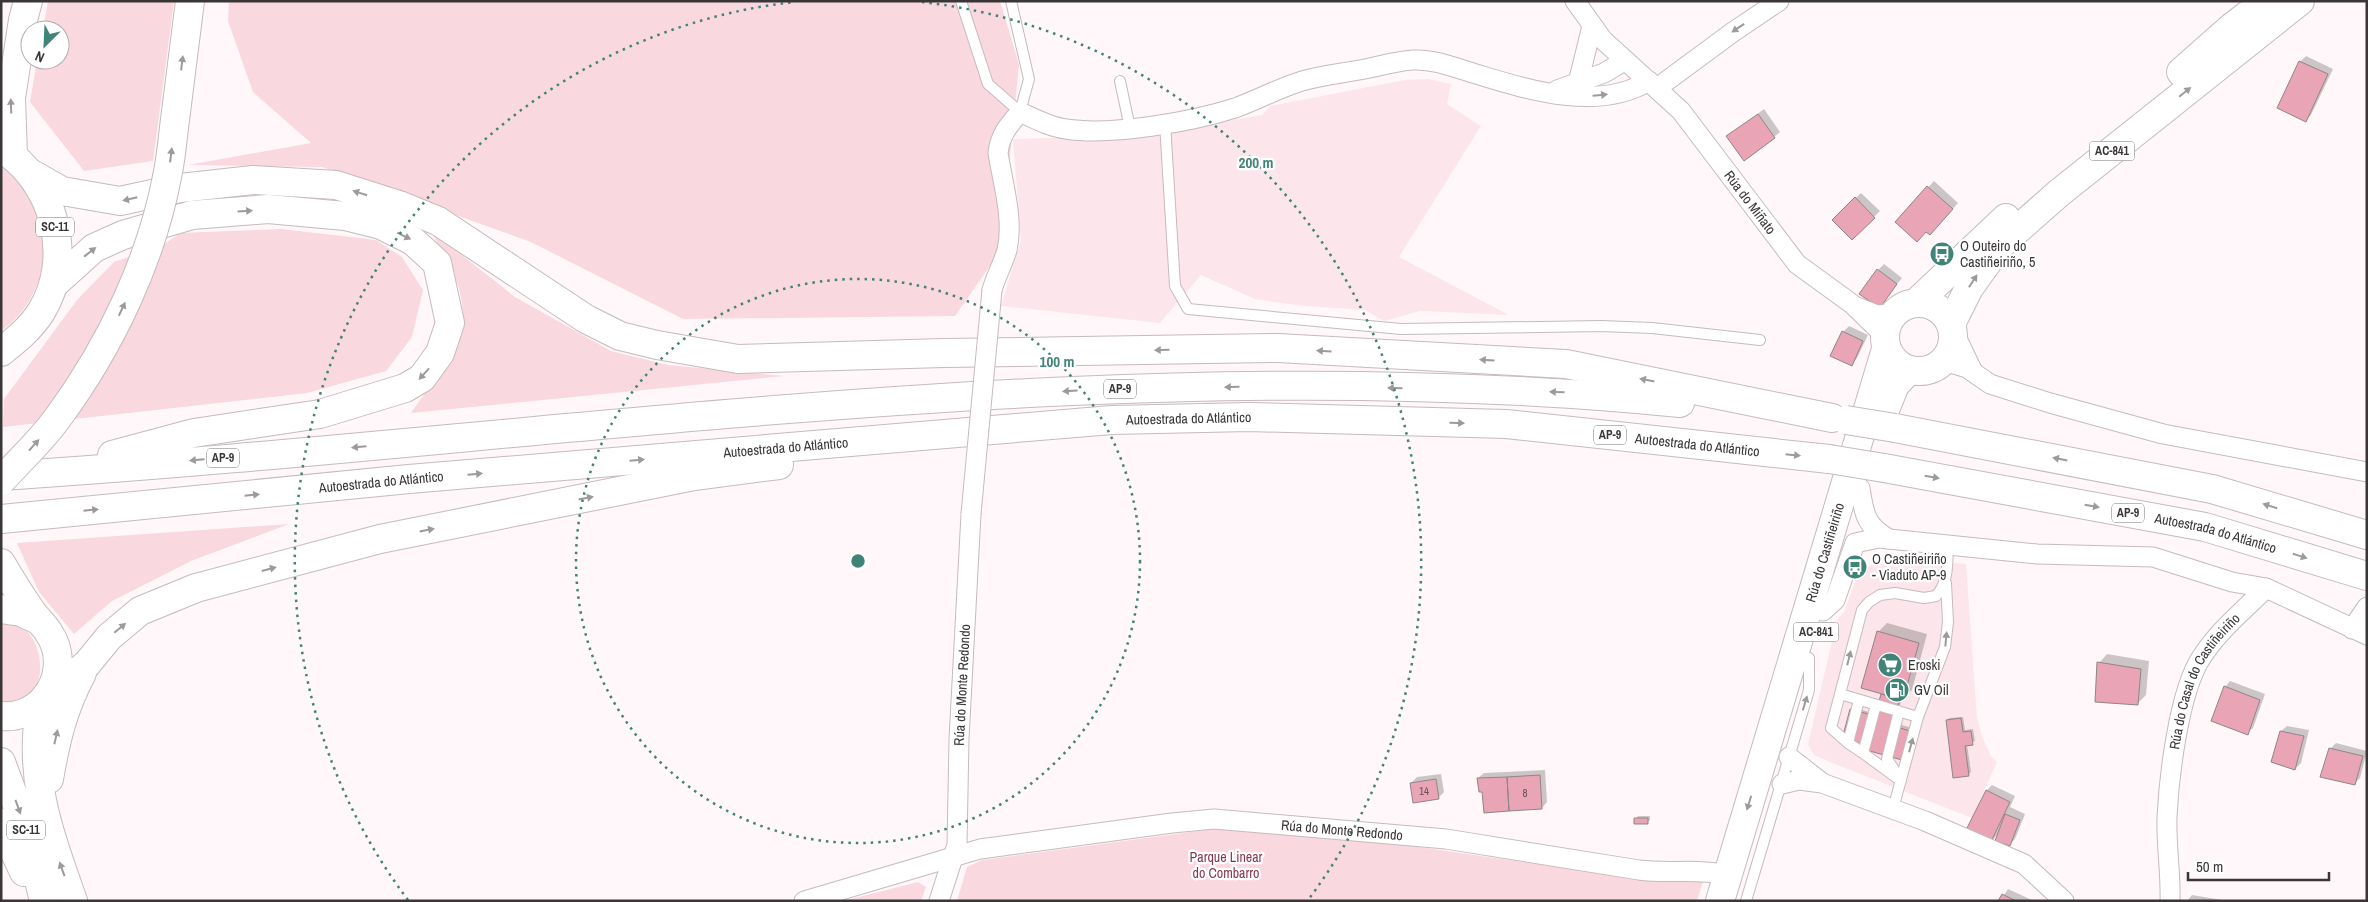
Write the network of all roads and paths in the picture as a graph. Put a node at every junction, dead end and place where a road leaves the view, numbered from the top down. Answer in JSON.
{"nodes":[{"id":1,"x":28,"y":1,"type":"edge"},
{"id":2,"x":190,"y":1,"type":"edge"},
{"id":3,"x":961,"y":1,"type":"edge"},
{"id":4,"x":1010,"y":1,"type":"edge"},
{"id":5,"x":1576,"y":1,"type":"edge"},
{"id":6,"x":1779,"y":1,"type":"edge"},
{"id":7,"x":2256,"y":1,"type":"edge"},
{"id":8,"x":2266,"y":1,"type":"edge"},
{"id":9,"x":2284,"y":1,"type":"edge"},
{"id":10,"x":2300,"y":1,"type":"edge"},
{"id":11,"x":1592,"y":26,"type":"junction"},
{"id":12,"x":2232,"y":28,"type":"junction"},
{"id":13,"x":2232,"y":55,"type":"junction"},
{"id":14,"x":1624,"y":61,"type":"junction"},
{"id":15,"x":1120,"y":81,"type":"dead end"},
{"id":16,"x":1578,"y":83,"type":"junction"},
{"id":17,"x":1653,"y":85,"type":"junction"},
{"id":18,"x":1551,"y":92,"type":"junction"},
{"id":19,"x":1020,"y":112,"type":"junction"},
{"id":20,"x":1165,"y":123,"type":"junction"},
{"id":21,"x":1130,"y":128,"type":"junction"},
{"id":22,"x":7,"y":151,"type":"edge"},
{"id":23,"x":32,"y":174,"type":"junction"},
{"id":24,"x":54,"y":284,"type":"junction"},
{"id":25,"x":1895,"y":325,"type":"junction"},
{"id":26,"x":1952,"y":327,"type":"junction"},
{"id":27,"x":1760,"y":340,"type":"dead end"},
{"id":28,"x":1,"y":352,"type":"edge"},
{"id":29,"x":1944,"y":361,"type":"junction"},
{"id":30,"x":1909,"y":370,"type":"junction"},
{"id":31,"x":1973,"y":372,"type":"junction"},
{"id":32,"x":1839,"y":419,"type":"junction"},
{"id":33,"x":1391,"y":421,"type":"junction"},
{"id":34,"x":2367,"y":472,"type":"edge"},
{"id":35,"x":38,"y":474,"type":"junction"},
{"id":36,"x":1,"y":476,"type":"edge"},
{"id":37,"x":1,"y":481,"type":"edge"},
{"id":38,"x":1861,"y":497,"type":"junction"},
{"id":39,"x":1,"y":519,"type":"edge"},
{"id":40,"x":2367,"y":535,"type":"edge"},
{"id":41,"x":1889,"y":539,"type":"junction"},
{"id":42,"x":1855,"y":543,"type":"junction"},
{"id":43,"x":1948,"y":545,"type":"junction"},
{"id":44,"x":1,"y":563,"type":"edge"},
{"id":45,"x":2367,"y":576,"type":"edge"},
{"id":46,"x":1946,"y":579,"type":"junction"},
{"id":47,"x":2266,"y":588,"type":"junction"},
{"id":48,"x":2367,"y":607,"type":"edge"},
{"id":49,"x":1,"y":609,"type":"edge"},
{"id":50,"x":1823,"y":611,"type":"junction"},
{"id":51,"x":38,"y":620,"type":"junction"},
{"id":52,"x":2359,"y":632,"type":"edge"},
{"id":53,"x":1809,"y":658,"type":"junction"},
{"id":54,"x":87,"y":664,"type":"junction"},
{"id":55,"x":1840,"y":694,"type":"junction"},
{"id":56,"x":44,"y":699,"type":"junction"},
{"id":57,"x":1859,"y":700,"type":"junction"},
{"id":58,"x":1876,"y":705,"type":"junction"},
{"id":59,"x":1899,"y":711,"type":"junction"},
{"id":60,"x":1,"y":716,"type":"edge"},
{"id":61,"x":1918,"y":717,"type":"junction"},
{"id":62,"x":1848,"y":743,"type":"junction"},
{"id":63,"x":1864,"y":753,"type":"junction"},
{"id":64,"x":1789,"y":757,"type":"junction"},
{"id":65,"x":1,"y":762,"type":"edge"},
{"id":66,"x":1901,"y":781,"type":"junction"},
{"id":67,"x":1822,"y":783,"type":"junction"},
{"id":68,"x":1782,"y":784,"type":"junction"},
{"id":69,"x":1893,"y":809,"type":"junction"},
{"id":70,"x":1,"y":824,"type":"edge"},
{"id":71,"x":51,"y":838,"type":"junction"},
{"id":72,"x":955,"y":856,"type":"junction"},
{"id":73,"x":1727,"y":875,"type":"junction"},
{"id":74,"x":38,"y":901,"type":"edge"},
{"id":75,"x":44,"y":901,"type":"edge"},
{"id":76,"x":73,"y":901,"type":"edge"},
{"id":77,"x":804,"y":901,"type":"edge"},
{"id":78,"x":939,"y":901,"type":"edge"},
{"id":79,"x":1720,"y":901,"type":"edge"},
{"id":80,"x":1739,"y":901,"type":"edge"},
{"id":81,"x":1746,"y":901,"type":"edge"},
{"id":82,"x":2064,"y":901,"type":"edge"},
{"id":83,"x":2170,"y":901,"type":"edge"}],
"edges":[{"from":22,"to":1,"type":"main road","one_way":true},
{"from":37,"to":2,"type":"main road","one_way":true,"bridge":true},
{"from":3,"to":19,"type":"lane"},
{"from":4,"to":19,"type":"lane"},
{"from":5,"to":11,"type":"street","name":"Rúa do Miñato"},
{"from":6,"to":17,"type":"street","one_way":true},
{"from":7,"to":12,"type":"street"},
{"from":8,"to":12,"type":"main road","number":"AC-841"},
{"from":9,"to":13,"type":"street"},
{"from":10,"to":13,"type":"main road","number":"AC-841"},
{"from":11,"to":14,"type":"street","name":"Rúa do Miñato"},
{"from":11,"to":16,"type":"street"},
{"from":12,"to":25,"type":"main road","number":"AC-841"},
{"from":26,"to":13,"type":"main road","number":"AC-841","one_way":true},
{"from":14,"to":16,"type":"street"},
{"from":14,"to":17,"type":"street","name":"Rúa do Miñato"},
{"from":15,"to":21,"type":"lane"},
{"from":16,"to":18,"type":"street"},
{"from":18,"to":17,"type":"street","one_way":true},
{"from":17,"to":25,"type":"street","name":"Rúa do Miñato"},
{"from":18,"to":20,"type":"street"},
{"from":19,"to":21,"type":"street"},
{"from":19,"to":72,"type":"street","name":"Rúa do Monte Redondo","bridge":true},
{"from":20,"to":21,"type":"street"},
{"from":20,"to":27,"type":"lane"},
{"from":22,"to":23,"type":"main road","number":"SC-11"},
{"from":23,"to":24,"type":"main road","number":"SC-11"},
{"from":32,"to":23,"type":"main road","one_way":true},
{"from":24,"to":28,"type":"main road","number":"SC-11"},
{"from":24,"to":35,"type":"main road","one_way":true},
{"from":25,"to":26,"type":"main road"},
{"from":25,"to":30,"type":"main road"},
{"from":25,"to":73,"type":"main road","name":"Rúa do Castiñeiriño","number":"AC-841","one_way":true},
{"from":26,"to":29,"type":"main road","number":"AC-841"},
{"from":26,"to":31,"type":"street"},
{"from":29,"to":30,"type":"main road"},
{"from":29,"to":31,"type":"street"},
{"from":30,"to":38,"type":"main road","name":"Rúa do Castiñeiriño","number":"AC-841"},
{"from":31,"to":34,"type":"street"},
{"from":32,"to":35,"type":"main road","number":"AP-9","one_way":true},
{"from":40,"to":32,"type":"main road","number":"AP-9","one_way":true,"bridge":true},
{"from":39,"to":33,"type":"main road","name":"Autoestrada do Atlántico","number":"AP-9","one_way":true},
{"from":33,"to":45,"type":"main road","name":"Autoestrada do Atlántico","number":"AP-9","one_way":true,"bridge":true},
{"from":54,"to":33,"type":"main road","one_way":true},
{"from":35,"to":36,"type":"main road","number":"AP-9"},
{"from":38,"to":41,"type":"street"},
{"from":38,"to":42,"type":"street"},
{"from":38,"to":50,"type":"main road","name":"Rúa do Castiñeiriño","number":"AC-841"},
{"from":41,"to":42,"type":"street"},
{"from":41,"to":43,"type":"street"},
{"from":42,"to":50,"type":"street"},
{"from":43,"to":46,"type":"lane"},
{"from":43,"to":47,"type":"street"},
{"from":44,"to":51,"type":"main road","number":"SC-11"},
{"from":55,"to":46,"type":"lane","one_way":true},
{"from":61,"to":46,"type":"lane","one_way":true},
{"from":47,"to":52,"type":"street"},
{"from":47,"to":83,"type":"street","name":"Rúa do Casal do Castiñeiriño"},
{"from":48,"to":52,"type":"street"},
{"from":49,"to":51,"type":"main road"},
{"from":50,"to":53,"type":"main road","name":"Rúa do Castiñeiriño","number":"AC-841"},
{"from":51,"to":56,"type":"main road","number":"SC-11"},
{"from":64,"to":53,"type":"lane","one_way":true},
{"from":53,"to":80,"type":"main road","name":"Rúa do Castiñeiriño","number":"AC-841"},
{"from":54,"to":56,"type":"main road"},
{"from":71,"to":54,"type":"main road","one_way":true},
{"from":55,"to":57,"type":"lane"},
{"from":55,"to":62,"type":"lane"},
{"from":56,"to":60,"type":"main road"},
{"from":56,"to":71,"type":"main road","number":"SC-11"},
{"from":57,"to":58,"type":"lane"},
{"from":57,"to":62,"type":"lane"},
{"from":58,"to":59,"type":"lane"},
{"from":58,"to":63,"type":"lane"},
{"from":59,"to":61,"type":"lane"},
{"from":59,"to":66,"type":"lane"},
{"from":66,"to":61,"type":"lane","one_way":true},
{"from":62,"to":63,"type":"lane"},
{"from":63,"to":66,"type":"lane"},
{"from":64,"to":67,"type":"street"},
{"from":64,"to":68,"type":"lane"},
{"from":65,"to":75,"type":"main road","number":"SC-11","one_way":true},
{"from":66,"to":69,"type":"lane"},
{"from":67,"to":68,"type":"street"},
{"from":67,"to":69,"type":"street"},
{"from":68,"to":81,"type":"lane"},
{"from":69,"to":82,"type":"street"},
{"from":70,"to":74,"type":"main road"},
{"from":76,"to":71,"type":"main road","number":"SC-11","one_way":true},
{"from":72,"to":73,"type":"street","name":"Rúa do Monte Redondo"},
{"from":72,"to":77,"type":"street","name":"Rúa do Monte Redondo"},
{"from":72,"to":78,"type":"street"},
{"from":73,"to":79,"type":"main road","name":"Rúa do Castiñeiriño","number":"AC-841"}]}
